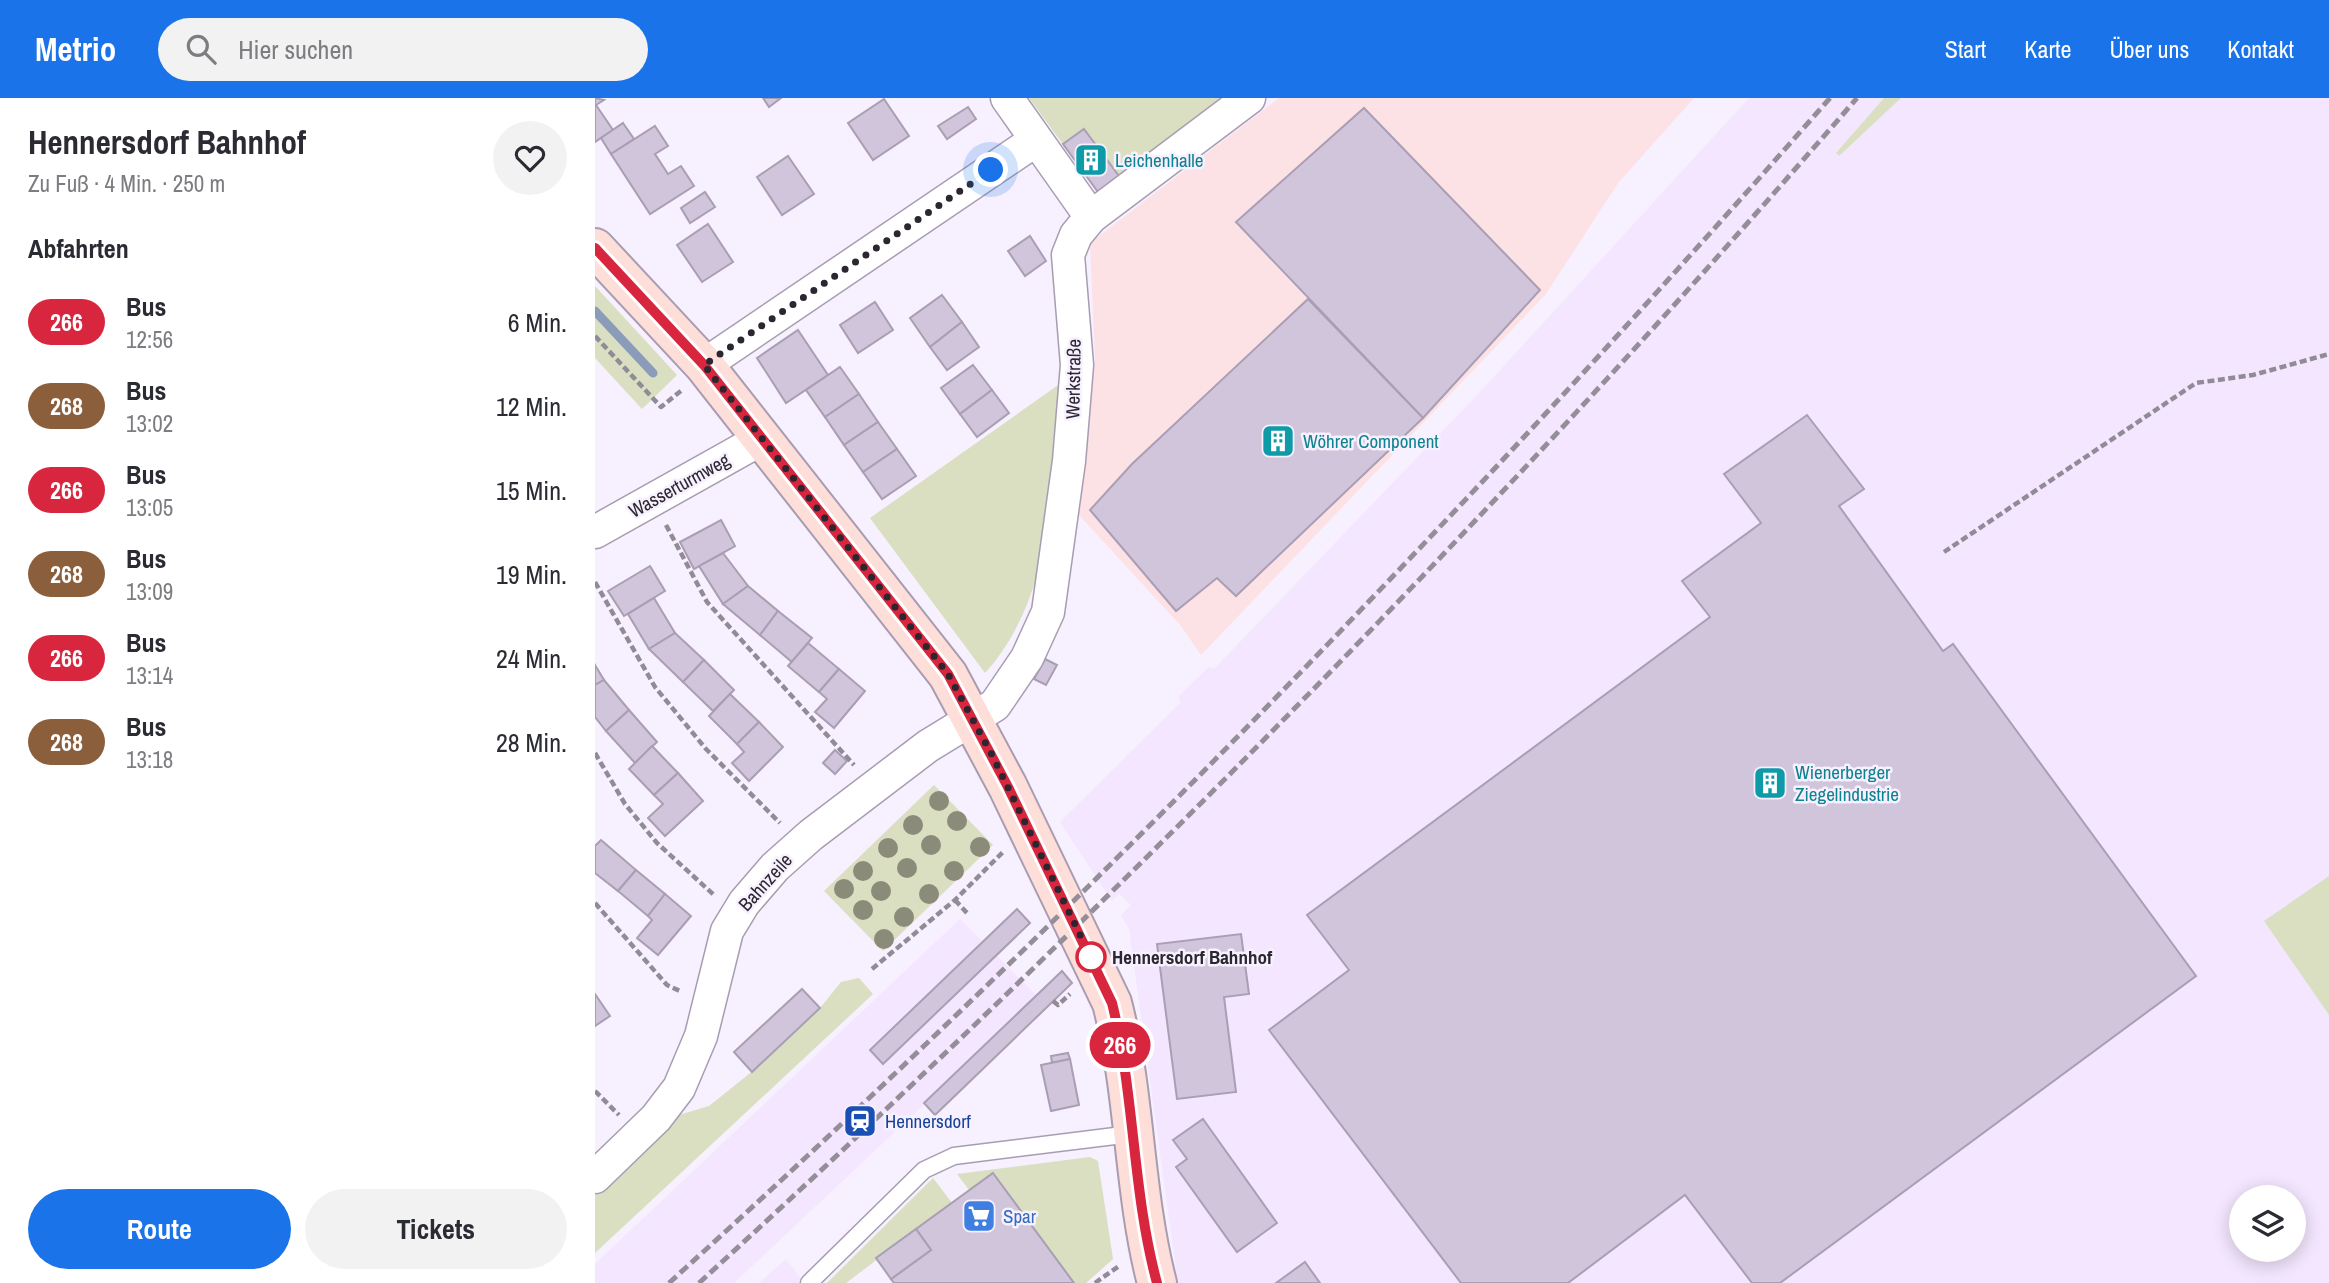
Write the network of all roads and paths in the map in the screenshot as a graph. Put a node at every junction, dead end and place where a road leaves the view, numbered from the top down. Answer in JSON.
{"nodes":[{"id":1,"x":1007,"y":98,"type":"edge"},
{"id":2,"x":1249,"y":98,"type":"edge"},
{"id":3,"x":1036,"y":140,"type":"junction"},
{"id":4,"x":1091,"y":217,"type":"junction"},
{"id":5,"x":595,"y":248,"type":"edge"},
{"id":6,"x":595,"y":336,"type":"edge"},
{"id":7,"x":2329,"y":354,"type":"edge"},
{"id":8,"x":697,"y":374,"type":"junction"},
{"id":9,"x":763,"y":439,"type":"junction"},
{"id":10,"x":653,"y":500,"type":"junction"},
{"id":11,"x":595,"y":531,"type":"edge"},
{"id":12,"x":1944,"y":552,"type":"dead end"},
{"id":13,"x":595,"y":582,"type":"edge"},
{"id":14,"x":974,"y":719,"type":"junction"},
{"id":15,"x":595,"y":753,"type":"edge"},
{"id":16,"x":873,"y":786,"type":"junction"},
{"id":17,"x":1029,"y":830,"type":"junction"},
{"id":18,"x":800,"y":844,"type":"junction"},
{"id":19,"x":955,"y":900,"type":"junction"},
{"id":20,"x":595,"y":903,"type":"edge"},
{"id":21,"x":967,"y":913,"type":"dead end"},
{"id":22,"x":735,"y":915,"type":"junction"},
{"id":23,"x":872,"y":969,"type":"dead end"},
{"id":24,"x":709,"y":1003,"type":"junction"},
{"id":25,"x":1131,"y":1135,"type":"junction"},
{"id":26,"x":595,"y":1177,"type":"edge"},
{"id":27,"x":809,"y":1283,"type":"edge"},
{"id":28,"x":1157,"y":1283,"type":"edge"}],
"edges":[{"from":1,"to":3,"type":"street"},
{"from":2,"to":4,"type":"street","name":"Werkstraße"},
{"from":3,"to":4,"type":"street"},
{"from":3,"to":8,"type":"street"},
{"from":4,"to":14,"type":"street","name":"Werkstraße"},
{"from":5,"to":8,"type":"street"},
{"from":6,"to":8,"type":"path"},
{"from":7,"to":12,"type":"path"},
{"from":8,"to":9,"type":"street"},
{"from":9,"to":10,"type":"street","name":"Wasserturmweg"},
{"from":9,"to":14,"type":"street"},
{"from":10,"to":11,"type":"street","name":"Wasserturmweg"},
{"from":10,"to":16,"type":"path"},
{"from":13,"to":18,"type":"path"},
{"from":14,"to":16,"type":"street","name":"Bahnzeile"},
{"from":14,"to":17,"type":"street"},
{"from":15,"to":22,"type":"path"},
{"from":16,"to":18,"type":"street","name":"Bahnzeile"},
{"from":17,"to":19,"type":"path"},
{"from":17,"to":25,"type":"street"},
{"from":18,"to":22,"type":"street","name":"Bahnzeile"},
{"from":19,"to":21,"type":"path"},
{"from":19,"to":23,"type":"path"},
{"from":20,"to":24,"type":"path"},
{"from":22,"to":24,"type":"street","name":"Bahnzeile"},
{"from":24,"to":26,"type":"street","name":"Bahnzeile"},
{"from":25,"to":27,"type":"lane"},
{"from":25,"to":28,"type":"street"}]}
